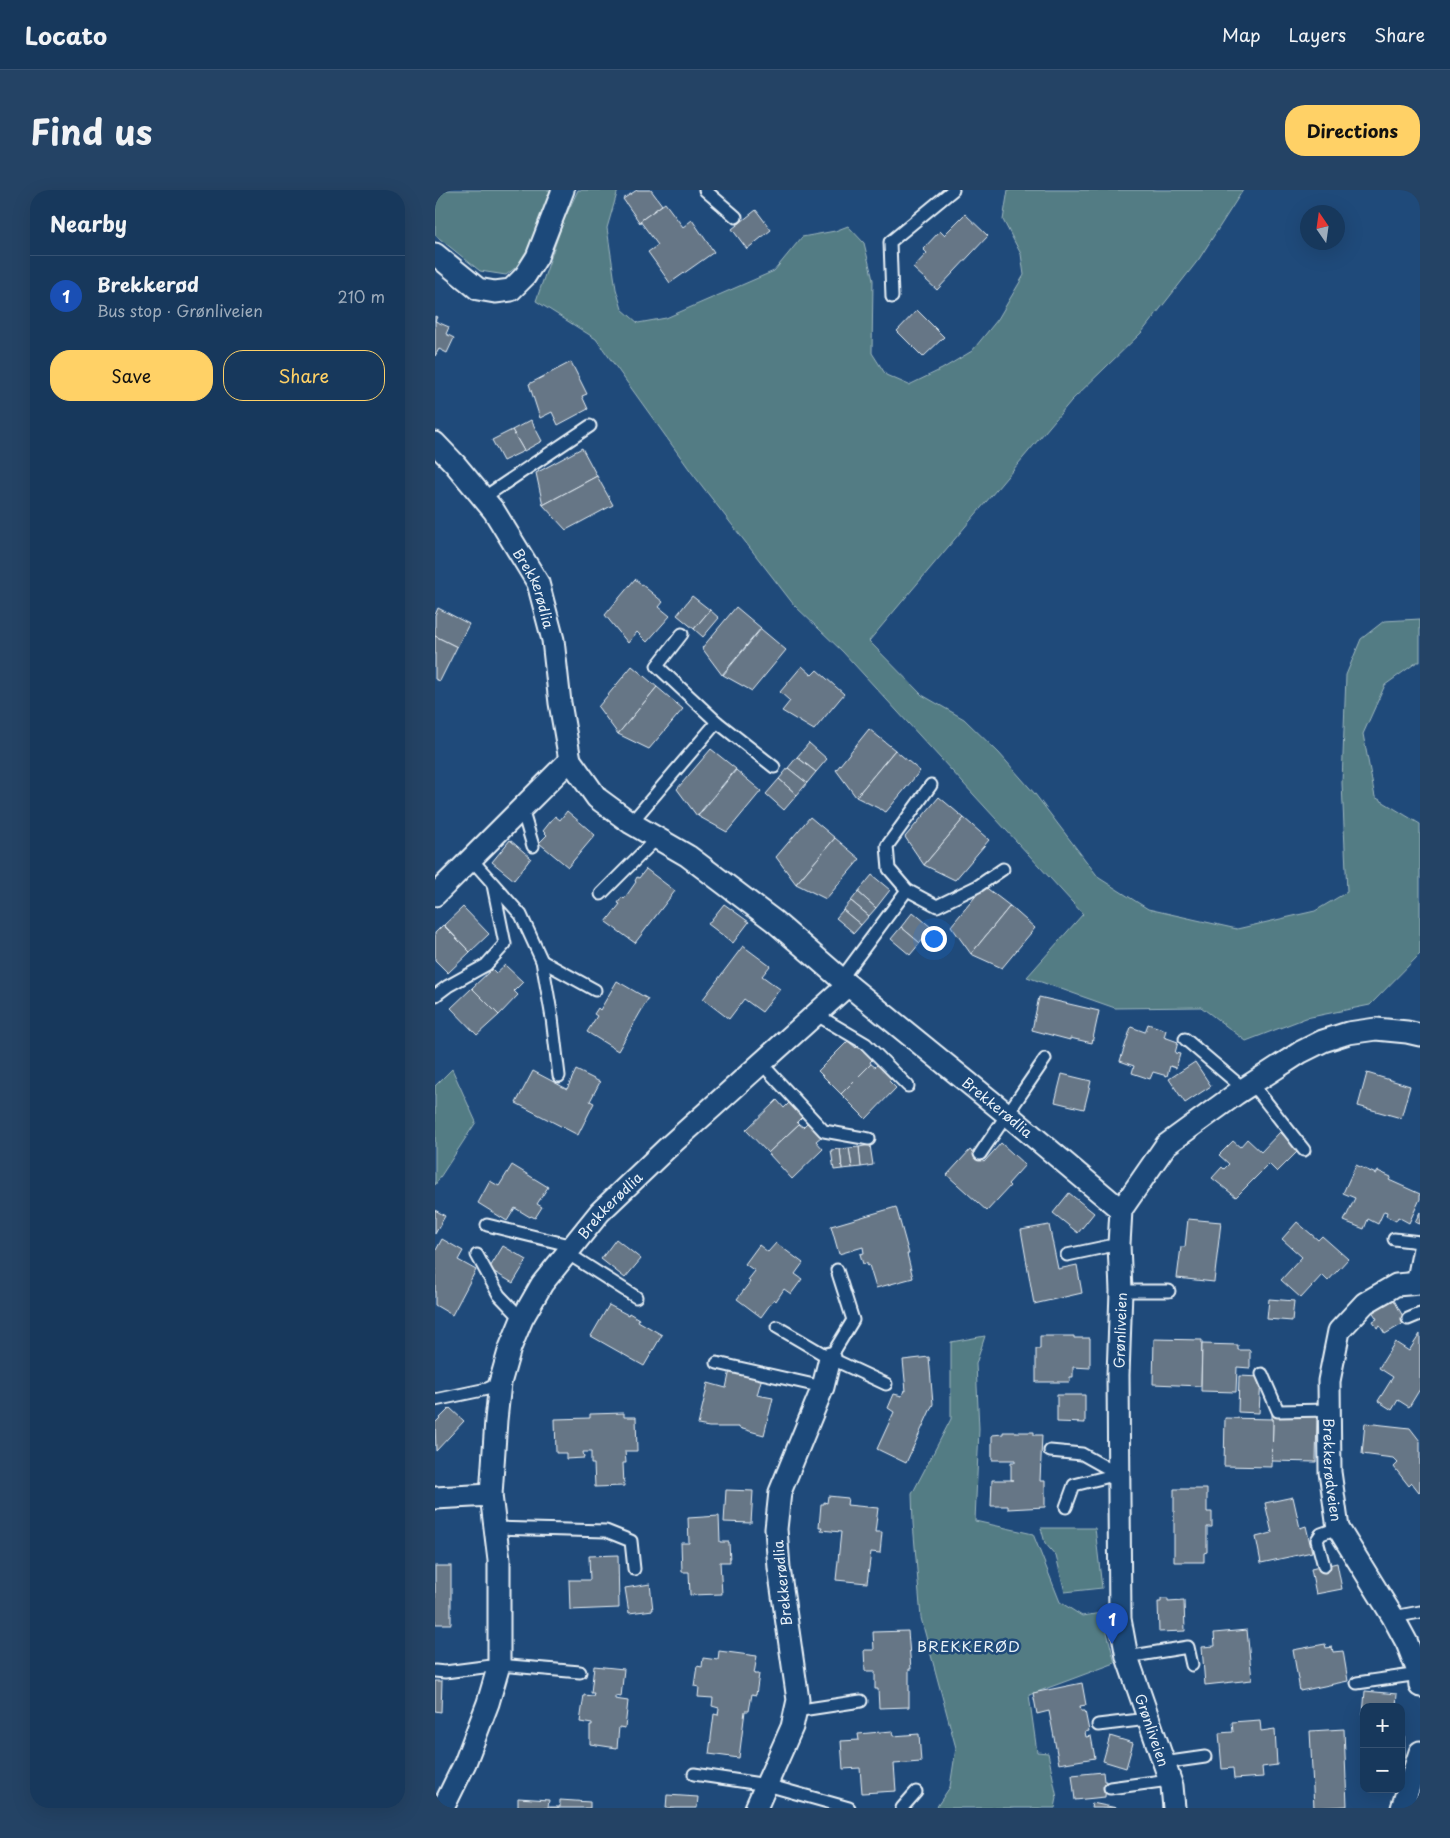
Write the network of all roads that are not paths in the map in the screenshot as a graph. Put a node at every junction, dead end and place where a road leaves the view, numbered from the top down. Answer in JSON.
{"nodes":[{"id":1,"x":563,"y":190,"type":"edge"},
{"id":2,"x":705,"y":190,"type":"edge"},
{"id":3,"x":953,"y":190,"type":"edge"},
{"id":4,"x":736,"y":217,"type":"dead end"},
{"id":5,"x":435,"y":254,"type":"edge"},
{"id":6,"x":892,"y":298,"type":"dead end"},
{"id":7,"x":590,"y":426,"type":"dead end"},
{"id":8,"x":435,"y":443,"type":"edge"},
{"id":9,"x":483,"y":498,"type":"junction"},
{"id":10,"x":682,"y":634,"type":"dead end"},
{"id":11,"x":717,"y":722,"type":"junction"},
{"id":12,"x":570,"y":760,"type":"junction"},
{"id":13,"x":774,"y":767,"type":"dead end"},
{"id":14,"x":931,"y":785,"type":"dead end"},
{"id":15,"x":522,"y":809,"type":"junction"},
{"id":16,"x":631,"y":823,"type":"junction"},
{"id":17,"x":657,"y":838,"type":"junction"},
{"id":18,"x":533,"y":846,"type":"dead end"},
{"id":19,"x":472,"y":860,"type":"junction"},
{"id":20,"x":1003,"y":869,"type":"dead end"},
{"id":21,"x":493,"y":883,"type":"junction"},
{"id":22,"x":907,"y":890,"type":"junction"},
{"id":23,"x":601,"y":894,"type":"dead end"},
{"id":24,"x":435,"y":895,"type":"edge"},
{"id":25,"x":542,"y":961,"type":"junction"},
{"id":26,"x":845,"y":982,"type":"junction"},
{"id":27,"x":595,"y":990,"type":"dead end"},
{"id":28,"x":436,"y":995,"type":"edge"},
{"id":29,"x":817,"y":1015,"type":"junction"},
{"id":30,"x":1420,"y":1035,"type":"edge"},
{"id":31,"x":1185,"y":1039,"type":"dead end"},
{"id":32,"x":1045,"y":1059,"type":"dead end"},
{"id":33,"x":762,"y":1064,"type":"junction"},
{"id":34,"x":559,"y":1076,"type":"dead end"},
{"id":35,"x":908,"y":1086,"type":"dead end"},
{"id":36,"x":1248,"y":1086,"type":"junction"},
{"id":37,"x":1007,"y":1115,"type":"junction"},
{"id":38,"x":869,"y":1139,"type":"dead end"},
{"id":39,"x":1304,"y":1150,"type":"dead end"},
{"id":40,"x":980,"y":1154,"type":"dead end"},
{"id":41,"x":1121,"y":1210,"type":"junction"},
{"id":42,"x":487,"y":1225,"type":"dead end"},
{"id":43,"x":1394,"y":1239,"type":"dead end"},
{"id":44,"x":1420,"y":1243,"type":"edge"},
{"id":45,"x":1119,"y":1244,"type":"junction"},
{"id":46,"x":570,"y":1249,"type":"junction"},
{"id":47,"x":477,"y":1255,"type":"dead end"},
{"id":48,"x":1067,"y":1255,"type":"dead end"},
{"id":49,"x":837,"y":1270,"type":"dead end"},
{"id":50,"x":1416,"y":1284,"type":"edge"},
{"id":51,"x":1121,"y":1291,"type":"junction"},
{"id":52,"x":1169,"y":1291,"type":"dead end"},
{"id":53,"x":637,"y":1297,"type":"dead end"},
{"id":54,"x":1420,"y":1314,"type":"edge"},
{"id":55,"x":522,"y":1319,"type":"junction"},
{"id":56,"x":1408,"y":1319,"type":"dead end"},
{"id":57,"x":777,"y":1327,"type":"dead end"},
{"id":58,"x":830,"y":1358,"type":"junction"},
{"id":59,"x":717,"y":1363,"type":"dead end"},
{"id":60,"x":1262,"y":1374,"type":"dead end"},
{"id":61,"x":499,"y":1383,"type":"junction"},
{"id":62,"x":886,"y":1384,"type":"dead end"},
{"id":63,"x":823,"y":1387,"type":"junction"},
{"id":64,"x":435,"y":1400,"type":"edge"},
{"id":65,"x":1329,"y":1410,"type":"junction"},
{"id":66,"x":1050,"y":1451,"type":"dead end"},
{"id":67,"x":1119,"y":1474,"type":"junction"},
{"id":68,"x":491,"y":1496,"type":"junction"},
{"id":69,"x":435,"y":1498,"type":"edge"},
{"id":70,"x":1066,"y":1507,"type":"dead end"},
{"id":71,"x":495,"y":1528,"type":"junction"},
{"id":72,"x":1338,"y":1528,"type":"junction"},
{"id":73,"x":1324,"y":1566,"type":"dead end"},
{"id":74,"x":634,"y":1569,"type":"dead end"},
{"id":75,"x":1420,"y":1612,"type":"edge"},
{"id":76,"x":1393,"y":1616,"type":"junction"},
{"id":77,"x":1127,"y":1658,"type":"junction"},
{"id":78,"x":499,"y":1664,"type":"junction"},
{"id":79,"x":1192,"y":1666,"type":"dead end"},
{"id":80,"x":435,"y":1671,"type":"edge"},
{"id":81,"x":580,"y":1672,"type":"dead end"},
{"id":82,"x":1419,"y":1680,"type":"edge"},
{"id":83,"x":1357,"y":1683,"type":"dead end"},
{"id":84,"x":861,"y":1701,"type":"dead end"},
{"id":85,"x":795,"y":1711,"type":"junction"},
{"id":86,"x":1148,"y":1719,"type":"junction"},
{"id":87,"x":1098,"y":1725,"type":"dead end"},
{"id":88,"x":1420,"y":1752,"type":"edge"},
{"id":89,"x":1205,"y":1758,"type":"dead end"},
{"id":90,"x":1166,"y":1771,"type":"junction"},
{"id":91,"x":694,"y":1774,"type":"dead end"},
{"id":92,"x":1416,"y":1781,"type":"edge"},
{"id":93,"x":767,"y":1785,"type":"junction"},
{"id":94,"x":444,"y":1787,"type":"edge"},
{"id":95,"x":1110,"y":1788,"type":"dead end"},
{"id":96,"x":915,"y":1792,"type":"dead end"},
{"id":97,"x":443,"y":1808,"type":"edge"},
{"id":98,"x":756,"y":1808,"type":"edge"},
{"id":99,"x":849,"y":1808,"type":"edge"},
{"id":100,"x":902,"y":1808,"type":"edge"},
{"id":101,"x":1174,"y":1808,"type":"edge"},
{"id":102,"x":1402,"y":1808,"type":"edge"}],
"edges":[{"from":1,"to":5,"type":"street"},
{"from":2,"to":4,"type":"lane"},
{"from":3,"to":6,"type":"lane"},
{"from":7,"to":9,"type":"lane"},
{"from":8,"to":9,"type":"street","name":"Brekkerødlia"},
{"from":9,"to":12,"type":"street","name":"Brekkerødlia"},
{"from":10,"to":11,"type":"lane"},
{"from":11,"to":13,"type":"lane"},
{"from":11,"to":16,"type":"lane"},
{"from":12,"to":15,"type":"street"},
{"from":12,"to":16,"type":"street","name":"Brekkerødlia"},
{"from":14,"to":22,"type":"lane"},
{"from":15,"to":18,"type":"lane"},
{"from":15,"to":19,"type":"street"},
{"from":16,"to":17,"type":"street","name":"Brekkerødlia"},
{"from":17,"to":23,"type":"lane"},
{"from":17,"to":26,"type":"street","name":"Brekkerødlia"},
{"from":19,"to":21,"type":"lane"},
{"from":19,"to":24,"type":"street"},
{"from":20,"to":22,"type":"lane"},
{"from":21,"to":25,"type":"lane"},
{"from":21,"to":28,"type":"lane"},
{"from":22,"to":26,"type":"lane"},
{"from":25,"to":27,"type":"lane"},
{"from":25,"to":34,"type":"lane"},
{"from":26,"to":29,"type":"street","name":"Brekkerødlia"},
{"from":26,"to":37,"type":"street","name":"Brekkerødlia"},
{"from":29,"to":33,"type":"street","name":"Brekkerødlia"},
{"from":29,"to":35,"type":"lane"},
{"from":30,"to":36,"type":"street"},
{"from":31,"to":36,"type":"lane"},
{"from":32,"to":37,"type":"lane"},
{"from":33,"to":38,"type":"lane"},
{"from":33,"to":46,"type":"street","name":"Brekkerødlia"},
{"from":36,"to":39,"type":"lane"},
{"from":36,"to":41,"type":"street"},
{"from":37,"to":40,"type":"lane"},
{"from":37,"to":41,"type":"street","name":"Brekkerødlia"},
{"from":41,"to":45,"type":"street","name":"Grønliveien"},
{"from":42,"to":46,"type":"lane"},
{"from":43,"to":44,"type":"lane"},
{"from":44,"to":50,"type":"lane"},
{"from":45,"to":48,"type":"lane"},
{"from":45,"to":51,"type":"street","name":"Grønliveien"},
{"from":46,"to":53,"type":"lane"},
{"from":46,"to":55,"type":"street","name":"Brekkerødlia"},
{"from":47,"to":55,"type":"lane"},
{"from":49,"to":58,"type":"lane"},
{"from":50,"to":65,"type":"street","name":"Brekkerødveien"},
{"from":51,"to":52,"type":"lane"},
{"from":51,"to":67,"type":"street","name":"Grønliveien"},
{"from":54,"to":56,"type":"lane"},
{"from":55,"to":61,"type":"street","name":"Brekkerødlia"},
{"from":57,"to":58,"type":"lane"},
{"from":58,"to":62,"type":"lane"},
{"from":58,"to":63,"type":"street","name":"Brekkerødlia"},
{"from":59,"to":63,"type":"lane"},
{"from":60,"to":65,"type":"lane"},
{"from":61,"to":64,"type":"lane"},
{"from":61,"to":68,"type":"street","name":"Brekkerødlia"},
{"from":63,"to":85,"type":"street","name":"Brekkerødlia"},
{"from":65,"to":72,"type":"street","name":"Brekkerødveien"},
{"from":66,"to":67,"type":"lane"},
{"from":67,"to":70,"type":"lane"},
{"from":67,"to":77,"type":"street","name":"Grønliveien"},
{"from":68,"to":69,"type":"street"},
{"from":68,"to":71,"type":"street","name":"Brekkerødlia"},
{"from":71,"to":74,"type":"lane"},
{"from":71,"to":78,"type":"street","name":"Brekkerødlia"},
{"from":72,"to":73,"type":"lane"},
{"from":72,"to":76,"type":"street","name":"Brekkerødveien"},
{"from":75,"to":76,"type":"lane"},
{"from":76,"to":82,"type":"street","name":"Brekkerødveien"},
{"from":77,"to":79,"type":"lane"},
{"from":77,"to":86,"type":"street","name":"Grønliveien"},
{"from":78,"to":80,"type":"lane"},
{"from":78,"to":81,"type":"lane"},
{"from":78,"to":94,"type":"street","name":"Brekkerødlia"},
{"from":82,"to":83,"type":"lane"},
{"from":84,"to":85,"type":"lane"},
{"from":85,"to":93,"type":"street","name":"Brekkerødlia"},
{"from":86,"to":87,"type":"lane"},
{"from":86,"to":90,"type":"street","name":"Grønliveien"},
{"from":88,"to":92,"type":"street"},
{"from":89,"to":90,"type":"lane"},
{"from":90,"to":95,"type":"lane"},
{"from":90,"to":101,"type":"street","name":"Grønliveien"},
{"from":91,"to":93,"type":"lane"},
{"from":92,"to":102,"type":"street"},
{"from":93,"to":98,"type":"street","name":"Brekkerødlia"},
{"from":93,"to":99,"type":"lane"},
{"from":94,"to":97,"type":"street","name":"Brekkerødlia"},
{"from":96,"to":100,"type":"lane"}]}
